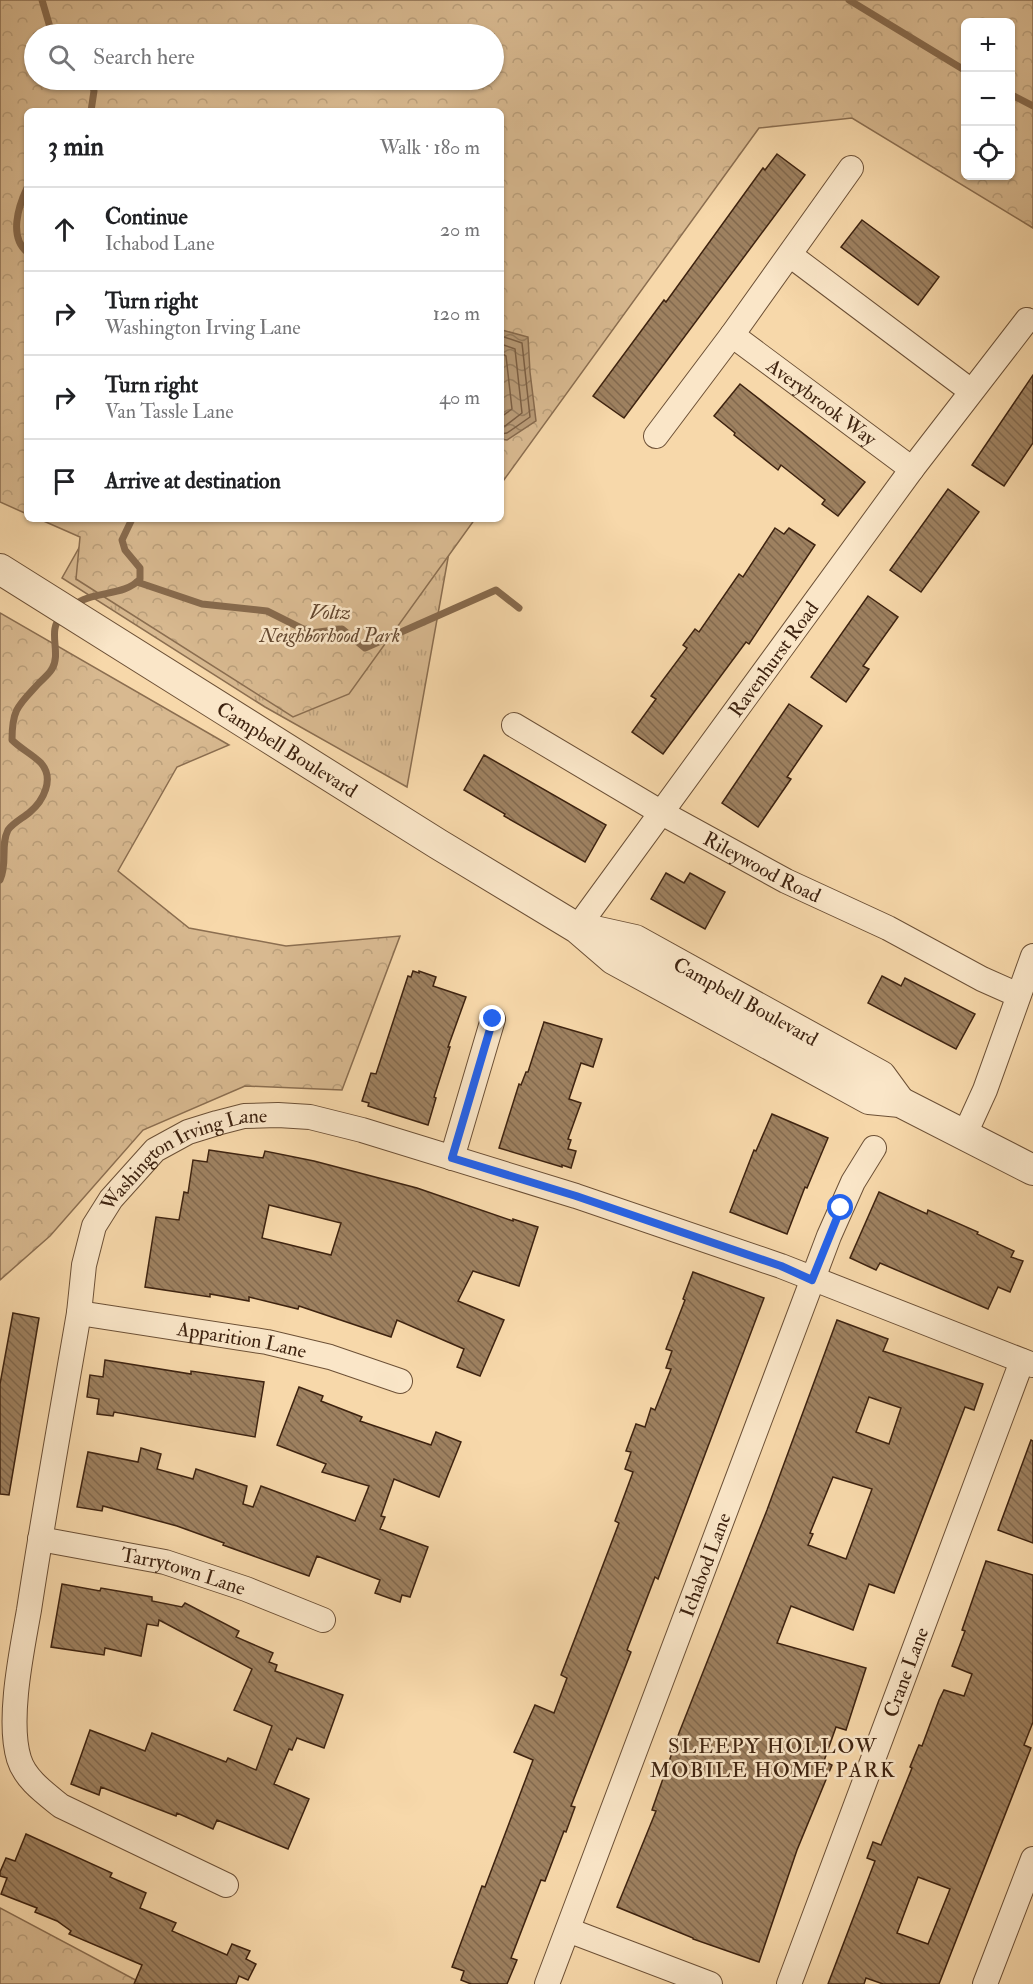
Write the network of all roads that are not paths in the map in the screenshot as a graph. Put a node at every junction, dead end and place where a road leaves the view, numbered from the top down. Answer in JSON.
{"nodes":[{"id":1,"x":851,"y":168,"type":"dead end"},
{"id":2,"x":790,"y":255,"type":"junction"},
{"id":3,"x":1027,"y":320,"type":"dead end"},
{"id":4,"x":732,"y":335,"type":"junction"},
{"id":5,"x":971,"y":391,"type":"junction"},
{"id":6,"x":656,"y":436,"type":"dead end"},
{"id":7,"x":912,"y":469,"type":"junction"},
{"id":8,"x":4,"y":571,"type":"edge"},
{"id":9,"x":514,"y":725,"type":"dead end"},
{"id":10,"x":662,"y":813,"type":"junction"},
{"id":11,"x":577,"y":928,"type":"junction"},
{"id":12,"x":1033,"y":956,"type":"edge"},
{"id":13,"x":1018,"y":995,"type":"junction"},
{"id":14,"x":493,"y":1019,"type":"dead end"},
{"id":15,"x":964,"y":1136,"type":"junction"},
{"id":16,"x":874,"y":1148,"type":"dead end"},
{"id":17,"x":452,"y":1158,"type":"junction"},
{"id":18,"x":1033,"y":1170,"type":"edge"},
{"id":19,"x":812,"y":1280,"type":"junction"},
{"id":20,"x":79,"y":1313,"type":"junction"},
{"id":21,"x":1028,"y":1363,"type":"edge"},
{"id":22,"x":400,"y":1381,"type":"dead end"},
{"id":23,"x":40,"y":1539,"type":"junction"},
{"id":24,"x":322,"y":1620,"type":"dead end"},
{"id":25,"x":1033,"y":1858,"type":"edge"},
{"id":26,"x":226,"y":1885,"type":"dead end"},
{"id":27,"x":568,"y":1930,"type":"junction"},
{"id":28,"x":547,"y":1984,"type":"edge"},
{"id":29,"x":710,"y":1984,"type":"edge"},
{"id":30,"x":789,"y":1984,"type":"edge"},
{"id":31,"x":985,"y":1984,"type":"edge"}],
"edges":[{"from":1,"to":2,"type":"street"},
{"from":2,"to":4,"type":"street"},
{"from":2,"to":5,"type":"street"},
{"from":3,"to":5,"type":"street","name":"Ravenhurst Road"},
{"from":4,"to":6,"type":"street"},
{"from":4,"to":7,"type":"street","name":"Averybrook Way"},
{"from":5,"to":7,"type":"street","name":"Ravenhurst Road"},
{"from":7,"to":10,"type":"street","name":"Ravenhurst Road"},
{"from":8,"to":11,"type":"street","name":"Campbell Boulevard"},
{"from":9,"to":10,"type":"street","name":"Rileywood Road"},
{"from":10,"to":11,"type":"street","name":"Ravenhurst Road"},
{"from":10,"to":13,"type":"street","name":"Rileywood Road"},
{"from":11,"to":15,"type":"street","name":"Campbell Boulevard"},
{"from":12,"to":13,"type":"street"},
{"from":13,"to":15,"type":"street"},
{"from":14,"to":17,"type":"street"},
{"from":15,"to":18,"type":"street","name":"Campbell Boulevard"},
{"from":16,"to":19,"type":"street","name":"Ichabod Lane"},
{"from":17,"to":19,"type":"street","name":"Washington Irving Lane"},
{"from":17,"to":20,"type":"street","name":"Washington Irving Lane"},
{"from":19,"to":21,"type":"street","name":"Washington Irving Lane"},
{"from":19,"to":27,"type":"street","name":"Ichabod Lane"},
{"from":20,"to":22,"type":"street","name":"Apparition Lane"},
{"from":20,"to":23,"type":"street","name":"Washington Irving Lane"},
{"from":21,"to":30,"type":"street","name":"Crane Lane"},
{"from":23,"to":24,"type":"street","name":"Tarrytown Lane"},
{"from":23,"to":26,"type":"street","name":"Washington Irving Lane"},
{"from":25,"to":31,"type":"street"},
{"from":27,"to":28,"type":"street","name":"Ichabod Lane"},
{"from":27,"to":29,"type":"street"}]}
